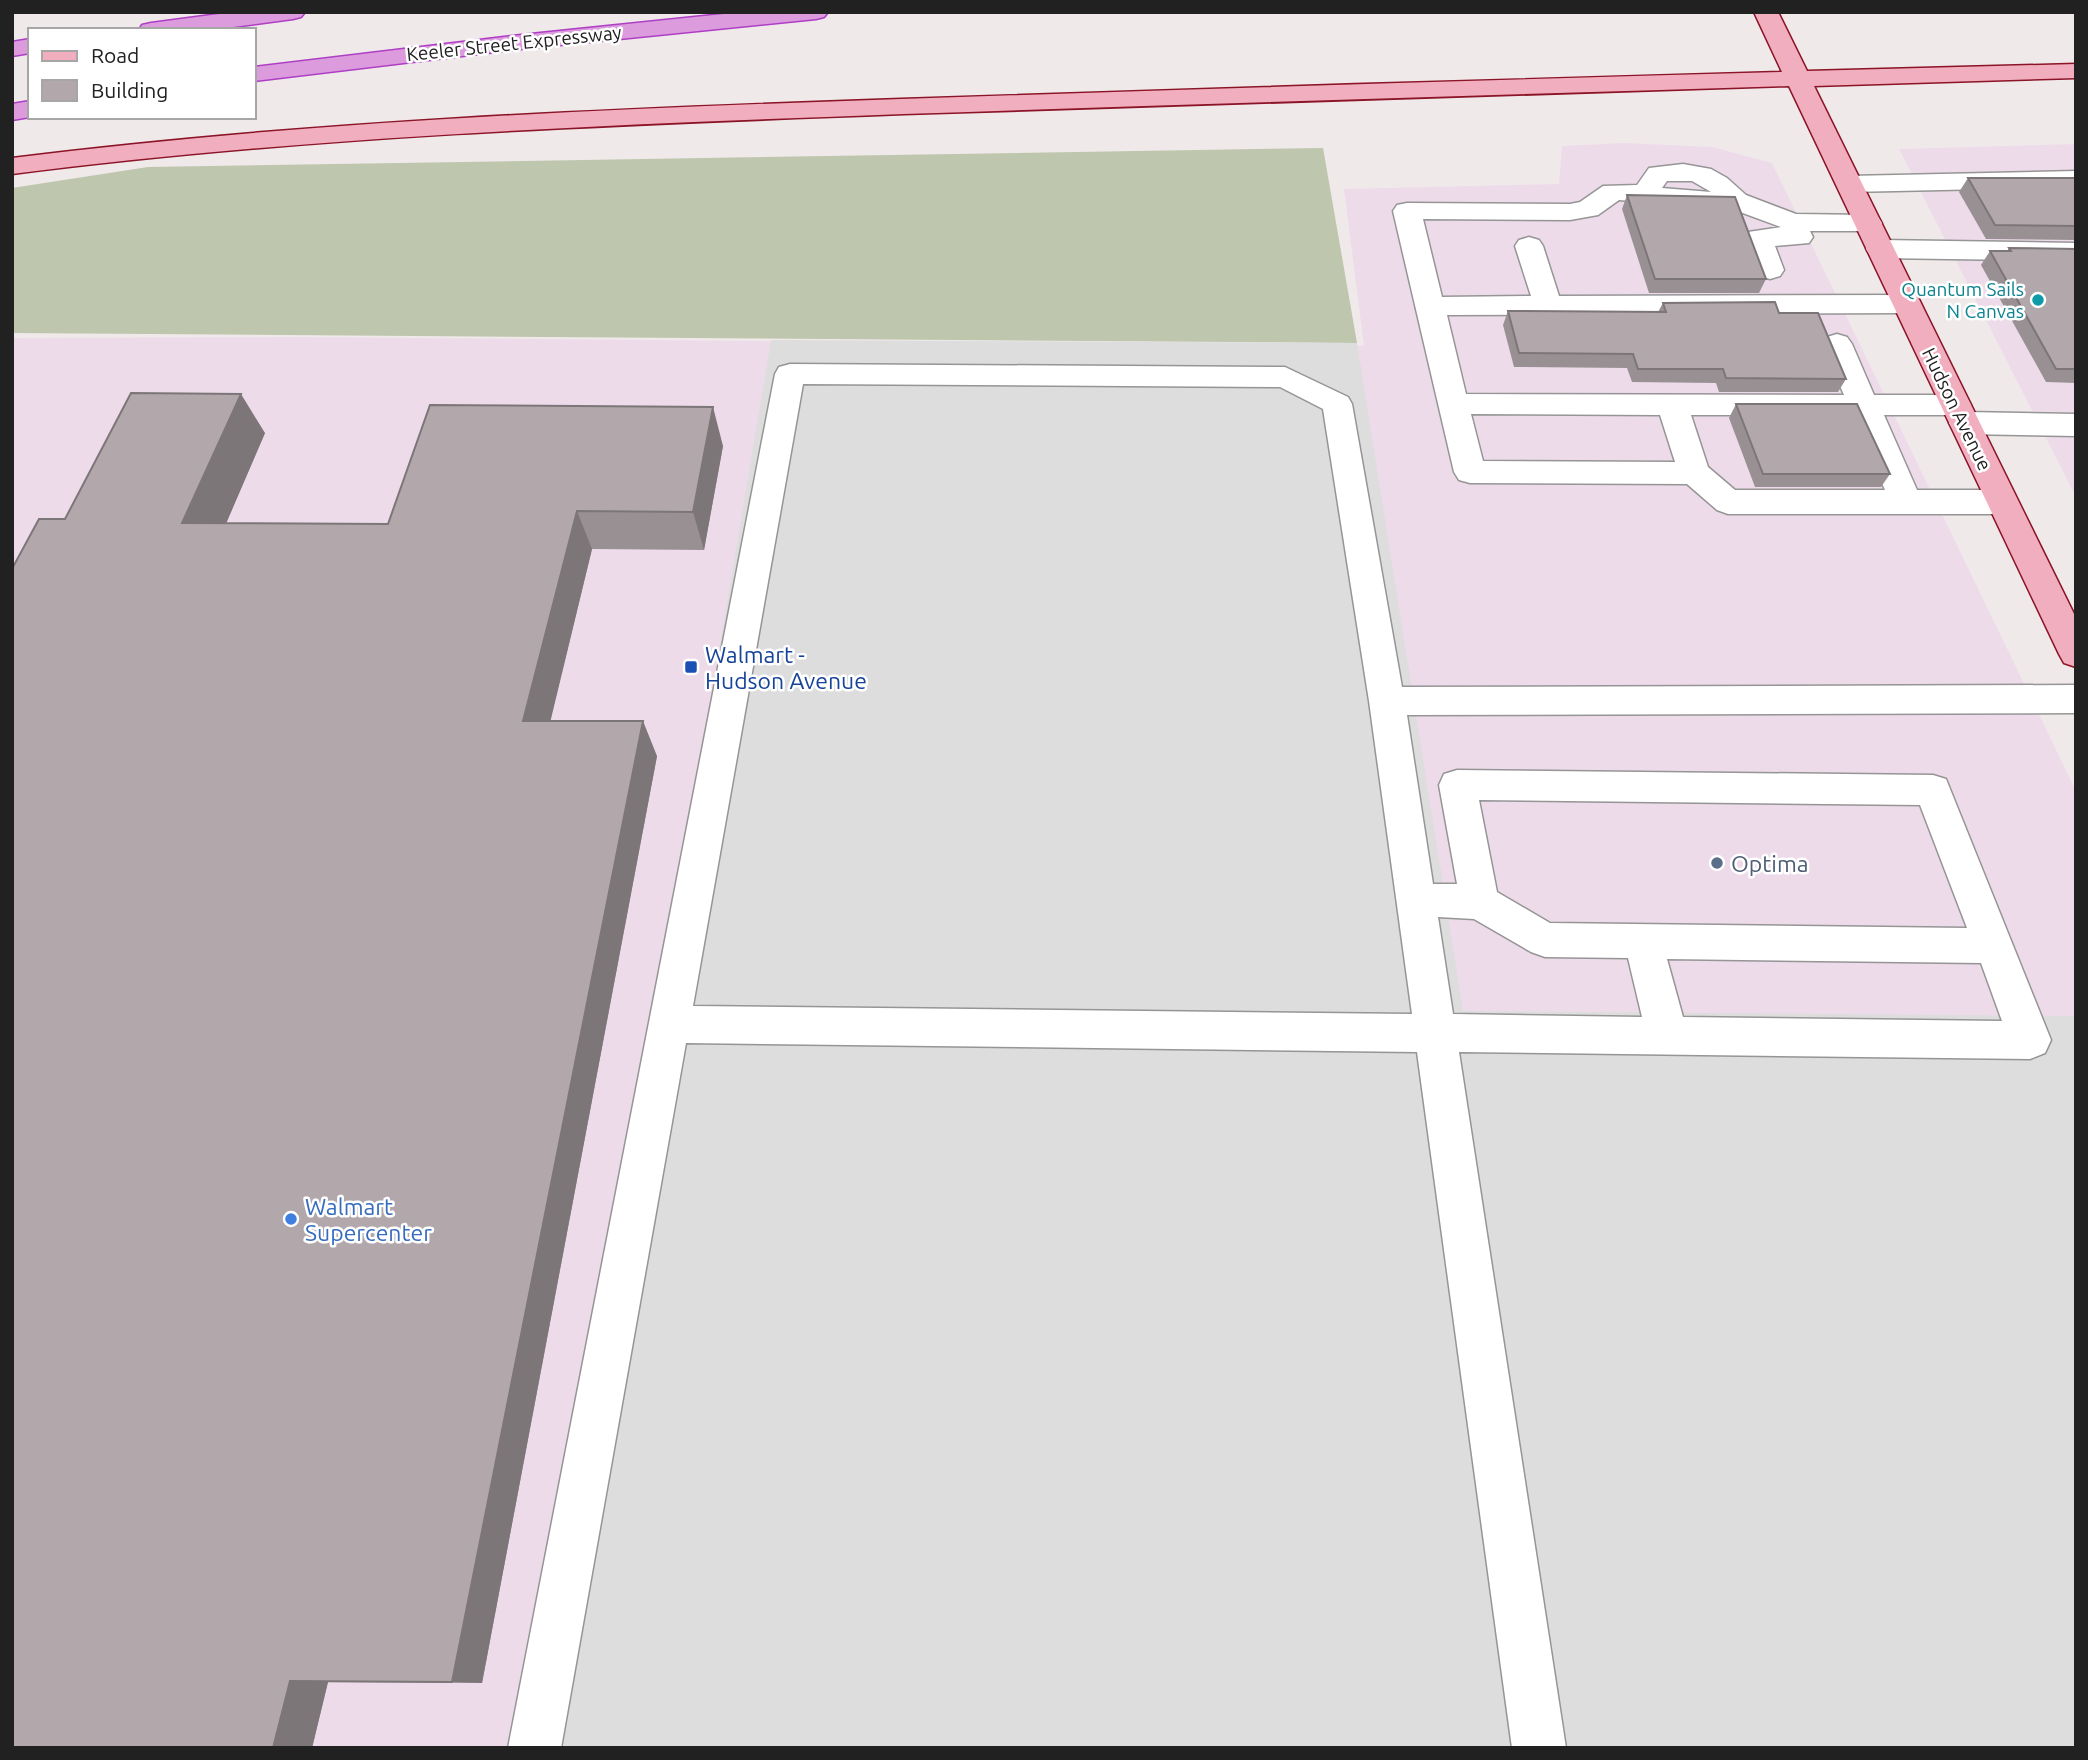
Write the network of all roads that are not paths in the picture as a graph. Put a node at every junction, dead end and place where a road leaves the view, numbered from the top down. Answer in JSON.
{"nodes":[{"id":1,"x":293,"y":12,"type":"edge"},
{"id":2,"x":816,"y":12,"type":"edge"},
{"id":3,"x":1766,"y":12,"type":"edge"},
{"id":4,"x":167,"y":28,"type":"edge"},
{"id":5,"x":2076,"y":71,"type":"edge"},
{"id":6,"x":256,"y":74,"type":"edge"},
{"id":7,"x":1798,"y":78,"type":"junction"},
{"id":8,"x":12,"y":166,"type":"edge"},
{"id":9,"x":2076,"y":179,"type":"edge"},
{"id":10,"x":1849,"y":184,"type":"junction"},
{"id":11,"x":1793,"y":222,"type":"junction"},
{"id":12,"x":1874,"y":236,"type":"junction"},
{"id":13,"x":1529,"y":246,"type":"dead end"},
{"id":14,"x":2076,"y":252,"type":"edge"},
{"id":15,"x":1770,"y":270,"type":"dead end"},
{"id":16,"x":1907,"y":304,"type":"junction"},
{"id":17,"x":1430,"y":306,"type":"junction"},
{"id":18,"x":1548,"y":306,"type":"junction"},
{"id":19,"x":1837,"y":344,"type":"dead end"},
{"id":20,"x":1453,"y":404,"type":"junction"},
{"id":21,"x":1672,"y":405,"type":"junction"},
{"id":22,"x":1863,"y":405,"type":"junction"},
{"id":23,"x":1960,"y":414,"type":"junction"},
{"id":24,"x":2072,"y":432,"type":"edge"},
{"id":25,"x":1694,"y":474,"type":"junction"},
{"id":26,"x":1906,"y":501,"type":"junction"},
{"id":27,"x":2002,"y":502,"type":"junction"},
{"id":28,"x":2076,"y":654,"type":"edge"},
{"id":29,"x":2076,"y":699,"type":"edge"},
{"id":30,"x":1387,"y":701,"type":"junction"},
{"id":31,"x":1416,"y":900,"type":"junction"},
{"id":32,"x":1480,"y":902,"type":"junction"},
{"id":33,"x":1643,"y":941,"type":"junction"},
{"id":34,"x":1994,"y":946,"type":"junction"},
{"id":35,"x":668,"y":1024,"type":"junction"},
{"id":36,"x":1434,"y":1033,"type":"junction"},
{"id":37,"x":1667,"y":1036,"type":"junction"},
{"id":38,"x":534,"y":1748,"type":"edge"},
{"id":39,"x":1539,"y":1748,"type":"edge"}],
"edges":[{"from":1,"to":4,"type":"highway"},
{"from":2,"to":6,"type":"highway","name":"Keeler Street Expressway"},
{"from":3,"to":7,"type":"main road","name":"Hudson Avenue"},
{"from":5,"to":7,"type":"main road"},
{"from":7,"to":8,"type":"main road"},
{"from":7,"to":10,"type":"main road","name":"Hudson Avenue"},
{"from":9,"to":10,"type":"lane"},
{"from":10,"to":12,"type":"main road","name":"Hudson Avenue"},
{"from":11,"to":12,"type":"lane"},
{"from":11,"to":15,"type":"lane"},
{"from":11,"to":17,"type":"lane"},
{"from":12,"to":14,"type":"lane"},
{"from":12,"to":16,"type":"main road","name":"Hudson Avenue"},
{"from":13,"to":18,"type":"lane"},
{"from":16,"to":18,"type":"lane"},
{"from":16,"to":23,"type":"main road","name":"Hudson Avenue"},
{"from":17,"to":18,"type":"lane"},
{"from":17,"to":20,"type":"lane"},
{"from":19,"to":22,"type":"lane"},
{"from":20,"to":21,"type":"lane"},
{"from":20,"to":25,"type":"lane"},
{"from":21,"to":22,"type":"lane"},
{"from":21,"to":25,"type":"lane"},
{"from":22,"to":23,"type":"lane"},
{"from":22,"to":26,"type":"lane"},
{"from":23,"to":24,"type":"lane"},
{"from":23,"to":27,"type":"main road","name":"Hudson Avenue"},
{"from":25,"to":26,"type":"lane"},
{"from":26,"to":27,"type":"lane"},
{"from":27,"to":28,"type":"main road","name":"Hudson Avenue"},
{"from":29,"to":30,"type":"lane"},
{"from":30,"to":31,"type":"lane"},
{"from":30,"to":35,"type":"lane"},
{"from":31,"to":32,"type":"lane"},
{"from":31,"to":36,"type":"lane"},
{"from":32,"to":33,"type":"lane"},
{"from":32,"to":34,"type":"lane"},
{"from":33,"to":34,"type":"lane"},
{"from":33,"to":37,"type":"lane"},
{"from":34,"to":37,"type":"lane"},
{"from":35,"to":36,"type":"lane"},
{"from":35,"to":38,"type":"lane"},
{"from":36,"to":37,"type":"lane"},
{"from":36,"to":39,"type":"lane"}]}
